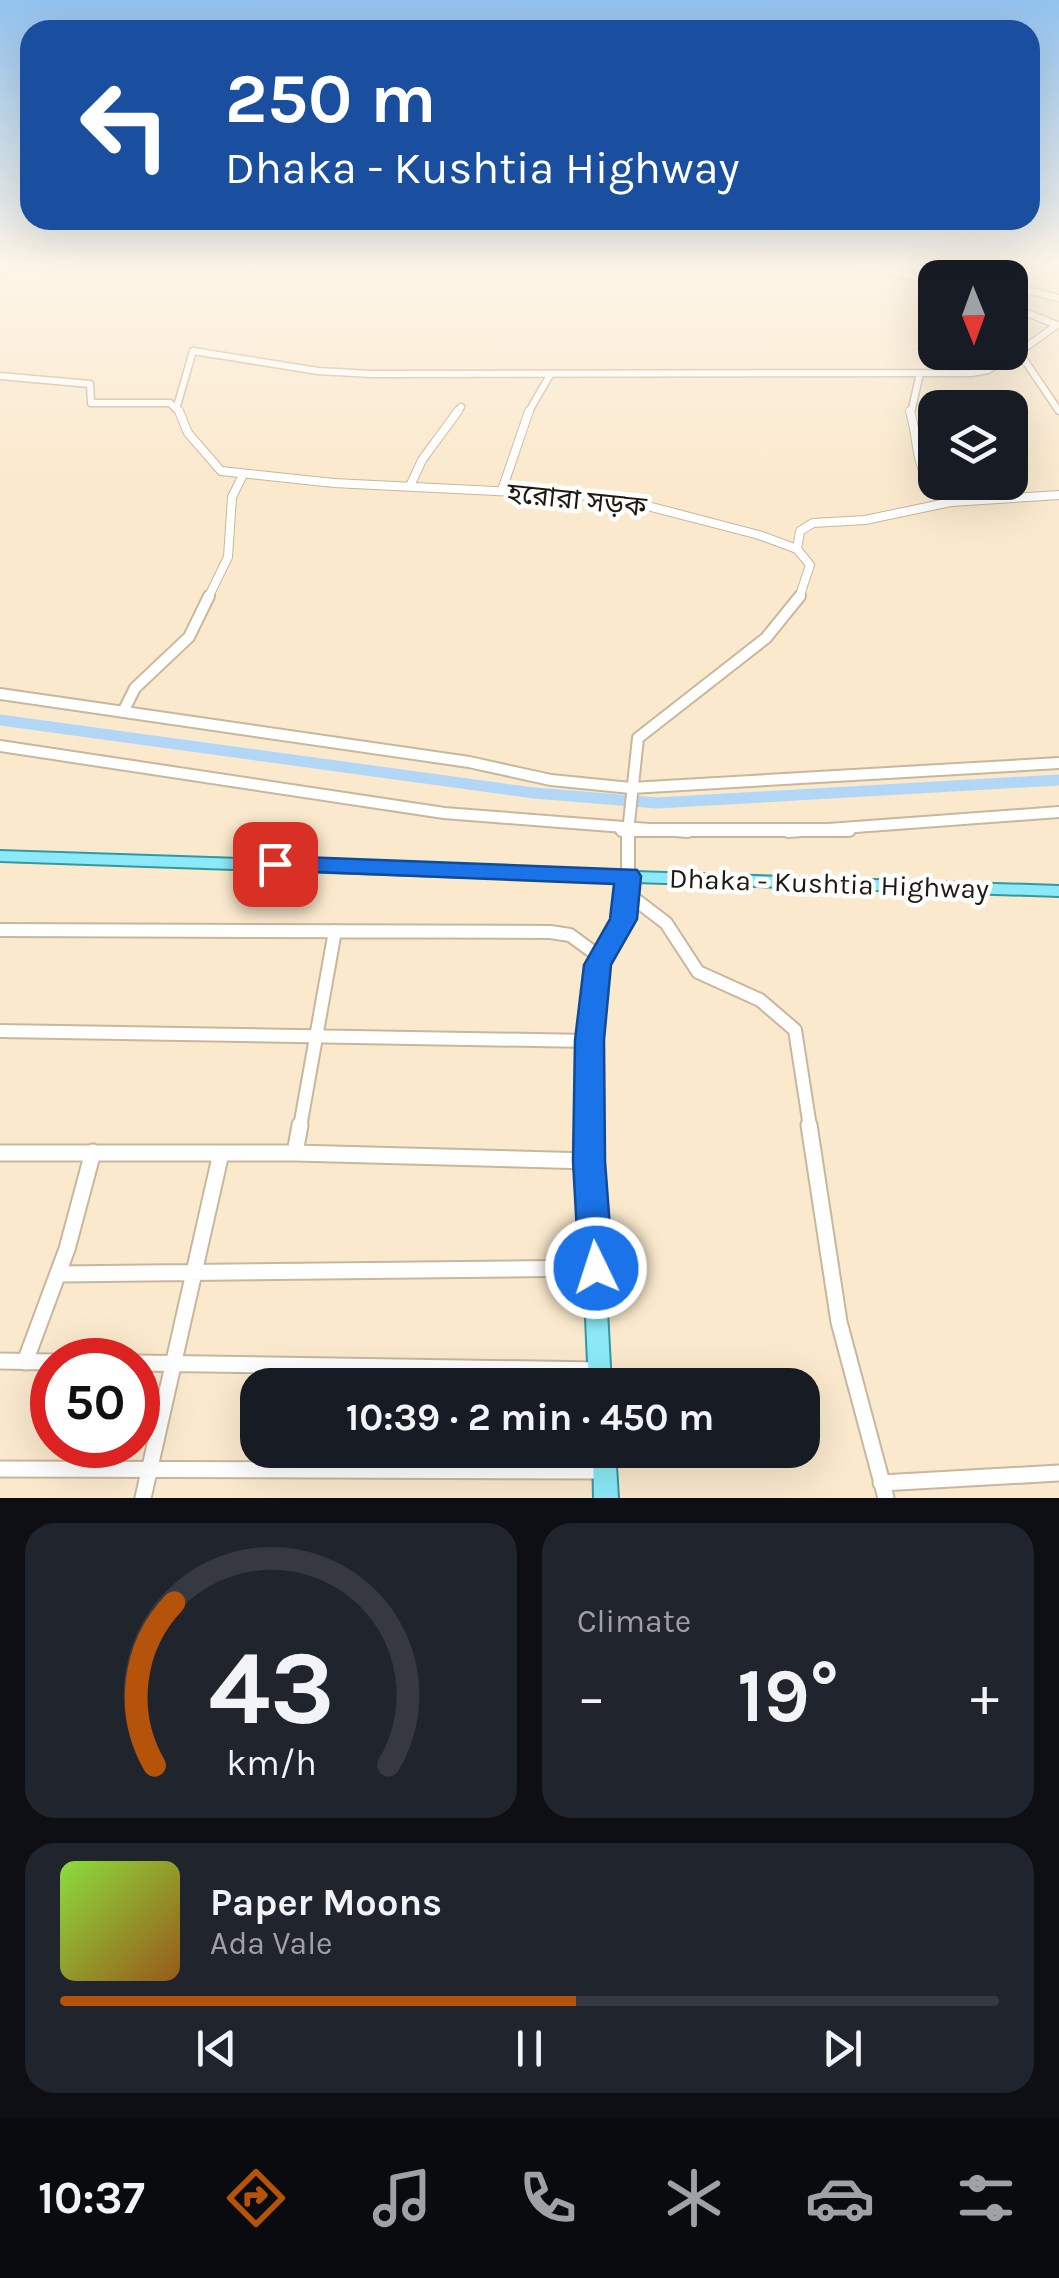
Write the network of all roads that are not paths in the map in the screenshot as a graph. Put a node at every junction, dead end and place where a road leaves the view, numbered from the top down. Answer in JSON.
{"nodes":[{"id":1,"x":1028,"y":365,"type":"edge"},
{"id":2,"x":983,"y":370,"type":"edge"},
{"id":3,"x":920,"y":373,"type":"junction"},
{"id":4,"x":550,"y":375,"type":"junction"},
{"id":5,"x":0,"y":376,"type":"edge"},
{"id":6,"x":177,"y":406,"type":"junction"},
{"id":7,"x":461,"y":407,"type":"dead end"},
{"id":8,"x":1059,"y":411,"type":"edge"},
{"id":9,"x":244,"y":475,"type":"junction"},
{"id":10,"x":410,"y":486,"type":"junction"},
{"id":11,"x":502,"y":490,"type":"junction"},
{"id":12,"x":1059,"y":494,"type":"edge"},
{"id":13,"x":951,"y":502,"type":"junction"},
{"id":14,"x":797,"y":550,"type":"junction"},
{"id":15,"x":0,"y":694,"type":"edge"},
{"id":16,"x":123,"y":712,"type":"junction"},
{"id":17,"x":0,"y":746,"type":"edge"},
{"id":18,"x":1059,"y":763,"type":"edge"},
{"id":19,"x":631,"y":789,"type":"junction"},
{"id":20,"x":1059,"y":812,"type":"edge"},
{"id":21,"x":628,"y":823,"type":"junction"},
{"id":22,"x":0,"y":856,"type":"edge"},
{"id":23,"x":628,"y":885,"type":"junction"},
{"id":24,"x":1059,"y":890,"type":"edge"},
{"id":25,"x":0,"y":930,"type":"edge"},
{"id":26,"x":335,"y":931,"type":"junction"},
{"id":27,"x":600,"y":957,"type":"junction"},
{"id":28,"x":0,"y":1031,"type":"edge"},
{"id":29,"x":316,"y":1036,"type":"junction"},
{"id":30,"x":590,"y":1040,"type":"junction"},
{"id":31,"x":93,"y":1152,"type":"junction"},
{"id":32,"x":0,"y":1153,"type":"edge"},
{"id":33,"x":221,"y":1153,"type":"junction"},
{"id":34,"x":295,"y":1153,"type":"junction"},
{"id":35,"x":589,"y":1161,"type":"junction"},
{"id":36,"x":596,"y":1268,"type":"junction"},
{"id":37,"x":196,"y":1272,"type":"junction"},
{"id":38,"x":58,"y":1274,"type":"junction"},
{"id":39,"x":0,"y":1362,"type":"edge"},
{"id":40,"x":25,"y":1362,"type":"junction"},
{"id":41,"x":30,"y":1362,"type":"edge"},
{"id":42,"x":160,"y":1364,"type":"edge"},
{"id":43,"x":174,"y":1364,"type":"junction"},
{"id":44,"x":296,"y":1368,"type":"edge"},
{"id":45,"x":600,"y":1368,"type":"edge"},
{"id":46,"x":301,"y":1468,"type":"edge"},
{"id":47,"x":604,"y":1468,"type":"edge"},
{"id":48,"x":0,"y":1469,"type":"edge"},
{"id":49,"x":149,"y":1472,"type":"junction"},
{"id":50,"x":1059,"y":1473,"type":"edge"},
{"id":51,"x":884,"y":1491,"type":"edge"},
{"id":52,"x":143,"y":1498,"type":"edge"},
{"id":53,"x":606,"y":1498,"type":"edge"}],
"edges":[{"from":1,"to":8,"type":"street"},
{"from":2,"to":3,"type":"street"},
{"from":3,"to":4,"type":"street"},
{"from":3,"to":13,"type":"street"},
{"from":4,"to":6,"type":"street"},
{"from":4,"to":11,"type":"street"},
{"from":5,"to":6,"type":"street"},
{"from":6,"to":9,"type":"street","name":"হরোরা সড়ক"},
{"from":7,"to":10,"type":"street"},
{"from":9,"to":10,"type":"street","name":"হরোরা সড়ক"},
{"from":9,"to":16,"type":"street"},
{"from":10,"to":11,"type":"street","name":"হরোরা সড়ক"},
{"from":11,"to":14,"type":"street","name":"হরোরা সড়ক"},
{"from":12,"to":13,"type":"street"},
{"from":13,"to":14,"type":"street"},
{"from":14,"to":19,"type":"street"},
{"from":15,"to":16,"type":"street"},
{"from":16,"to":19,"type":"street"},
{"from":17,"to":21,"type":"street"},
{"from":18,"to":19,"type":"street"},
{"from":19,"to":21,"type":"street"},
{"from":20,"to":21,"type":"street"},
{"from":21,"to":23,"type":"street"},
{"from":22,"to":23,"type":"main road","name":"Dhaka - Kushtia Highway"},
{"from":23,"to":24,"type":"main road","name":"Dhaka - Kushtia Highway"},
{"from":23,"to":27,"type":"main road"},
{"from":23,"to":51,"type":"street"},
{"from":25,"to":26,"type":"street"},
{"from":26,"to":27,"type":"street"},
{"from":26,"to":29,"type":"street"},
{"from":27,"to":30,"type":"main road"},
{"from":28,"to":29,"type":"street"},
{"from":29,"to":30,"type":"street"},
{"from":29,"to":34,"type":"street"},
{"from":30,"to":35,"type":"main road"},
{"from":31,"to":32,"type":"street"},
{"from":31,"to":33,"type":"street"},
{"from":31,"to":38,"type":"street"},
{"from":33,"to":34,"type":"street"},
{"from":33,"to":37,"type":"street"},
{"from":34,"to":35,"type":"street"},
{"from":35,"to":36,"type":"main road"},
{"from":36,"to":37,"type":"street"},
{"from":36,"to":45,"type":"main road"},
{"from":37,"to":38,"type":"street"},
{"from":37,"to":43,"type":"street"},
{"from":38,"to":40,"type":"street"},
{"from":39,"to":40,"type":"street"},
{"from":40,"to":41,"type":"street"},
{"from":42,"to":43,"type":"street"},
{"from":43,"to":44,"type":"street"},
{"from":43,"to":49,"type":"street"},
{"from":46,"to":49,"type":"street"},
{"from":47,"to":53,"type":"main road"},
{"from":48,"to":49,"type":"street"},
{"from":49,"to":52,"type":"street"},
{"from":50,"to":51,"type":"street"}]}
